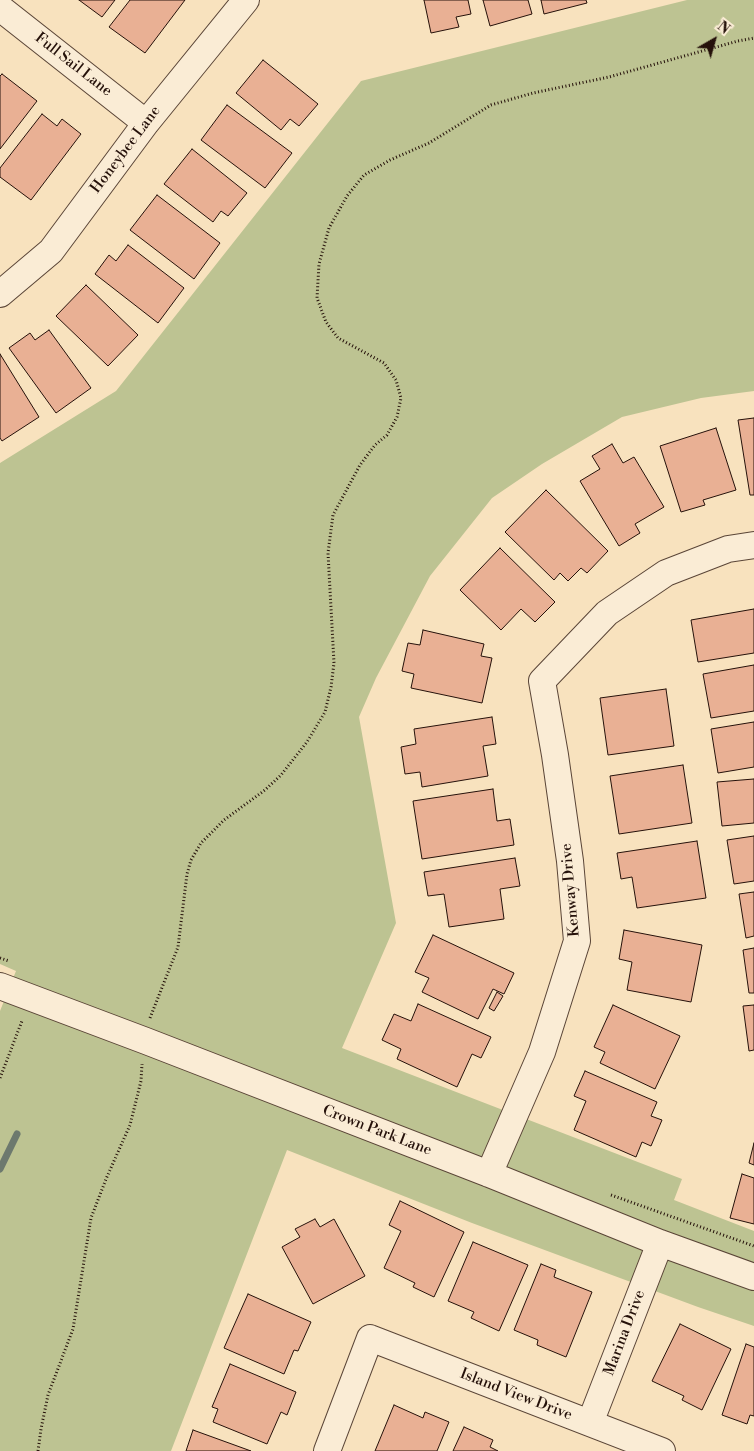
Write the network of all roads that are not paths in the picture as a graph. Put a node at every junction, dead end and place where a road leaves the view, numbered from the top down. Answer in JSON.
{"nodes":[{"id":1,"x":246,"y":0,"type":"edge"},
{"id":2,"x":0,"y":8,"type":"edge"},
{"id":3,"x":146,"y":122,"type":"junction"},
{"id":4,"x":0,"y":294,"type":"edge"},
{"id":5,"x":754,"y":545,"type":"edge"},
{"id":6,"x":0,"y":986,"type":"edge"},
{"id":7,"x":489,"y":1174,"type":"junction"},
{"id":8,"x":660,"y":1243,"type":"junction"},
{"id":9,"x":754,"y":1277,"type":"edge"},
{"id":10,"x":590,"y":1423,"type":"junction"},
{"id":11,"x":327,"y":1451,"type":"edge"},
{"id":12,"x":662,"y":1451,"type":"edge"}],
"edges":[{"from":1,"to":3,"type":"street","name":"Honeybee Lane"},
{"from":2,"to":3,"type":"street","name":"Full Sail Lane"},
{"from":3,"to":4,"type":"street","name":"Honeybee Lane"},
{"from":5,"to":7,"type":"street","name":"Kenway Drive"},
{"from":6,"to":7,"type":"street","name":"Crown Park Lane"},
{"from":7,"to":8,"type":"street","name":"Crown Park Lane"},
{"from":8,"to":9,"type":"street","name":"Crown Park Lane"},
{"from":8,"to":10,"type":"street","name":"Marina Drive"},
{"from":10,"to":11,"type":"street","name":"Island View Drive"},
{"from":10,"to":12,"type":"street","name":"Island View Drive"}]}
